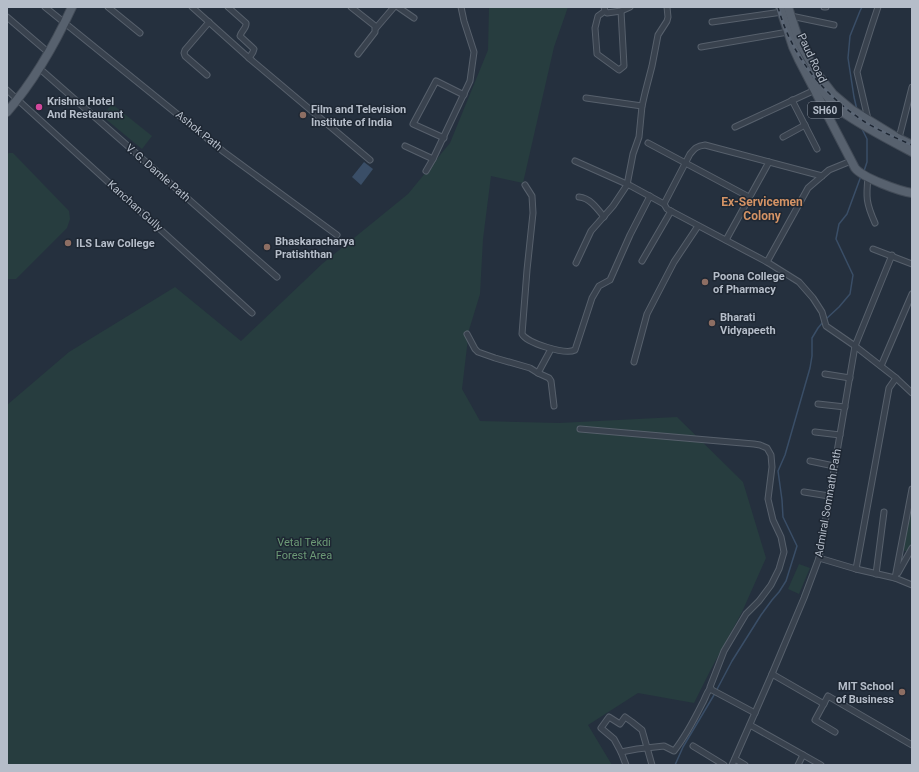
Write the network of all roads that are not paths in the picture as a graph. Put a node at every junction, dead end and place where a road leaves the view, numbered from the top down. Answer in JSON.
{"nodes":[{"id":1,"x":45,"y":7,"type":"edge"},
{"id":2,"x":72,"y":7,"type":"edge"},
{"id":3,"x":108,"y":7,"type":"edge"},
{"id":4,"x":192,"y":7,"type":"edge"},
{"id":5,"x":201,"y":7,"type":"edge"},
{"id":6,"x":228,"y":7,"type":"edge"},
{"id":7,"x":352,"y":7,"type":"edge"},
{"id":8,"x":394,"y":7,"type":"edge"},
{"id":9,"x":398,"y":7,"type":"edge"},
{"id":10,"x":461,"y":7,"type":"edge"},
{"id":11,"x":630,"y":7,"type":"edge"},
{"id":12,"x":667,"y":7,"type":"edge"},
{"id":13,"x":878,"y":7,"type":"edge"},
{"id":14,"x":604,"y":9,"type":"edge"},
{"id":15,"x":783,"y":9,"type":"edge"},
{"id":16,"x":621,"y":11,"type":"junction"},
{"id":17,"x":198,"y":12,"type":"junction"},
{"id":18,"x":791,"y":16,"type":"junction"},
{"id":19,"x":7,"y":17,"type":"edge"},
{"id":20,"x":414,"y":18,"type":"dead end"},
{"id":21,"x":209,"y":22,"type":"junction"},
{"id":22,"x":712,"y":22,"type":"dead end"},
{"id":23,"x":64,"y":23,"type":"junction"},
{"id":24,"x":834,"y":24,"type":"dead end"},
{"id":25,"x":376,"y":28,"type":"junction"},
{"id":26,"x":788,"y":32,"type":"junction"},
{"id":27,"x":140,"y":33,"type":"dead end"},
{"id":28,"x":701,"y":47,"type":"dead end"},
{"id":29,"x":49,"y":53,"type":"junction"},
{"id":30,"x":358,"y":54,"type":"dead end"},
{"id":31,"x":249,"y":58,"type":"junction"},
{"id":32,"x":39,"y":68,"type":"junction"},
{"id":33,"x":207,"y":75,"type":"dead end"},
{"id":34,"x":912,"y":87,"type":"edge"},
{"id":35,"x":7,"y":90,"type":"edge"},
{"id":36,"x":815,"y":90,"type":"junction"},
{"id":37,"x":464,"y":95,"type":"junction"},
{"id":38,"x":586,"y":98,"type":"dead end"},
{"id":39,"x":17,"y":99,"type":"junction"},
{"id":40,"x":792,"y":100,"type":"junction"},
{"id":41,"x":642,"y":106,"type":"junction"},
{"id":42,"x":846,"y":109,"type":"junction"},
{"id":43,"x":7,"y":112,"type":"edge"},
{"id":44,"x":829,"y":117,"type":"junction"},
{"id":45,"x":864,"y":122,"type":"junction"},
{"id":46,"x":805,"y":125,"type":"junction"},
{"id":47,"x":735,"y":127,"type":"dead end"},
{"id":48,"x":783,"y":137,"type":"dead end"},
{"id":49,"x":444,"y":138,"type":"junction"},
{"id":50,"x":899,"y":138,"type":"junction"},
{"id":51,"x":648,"y":143,"type":"dead end"},
{"id":52,"x":912,"y":145,"type":"edge"},
{"id":53,"x":405,"y":146,"type":"dead end"},
{"id":54,"x":818,"y":148,"type":"dead end"},
{"id":55,"x":912,"y":152,"type":"edge"},
{"id":56,"x":434,"y":159,"type":"junction"},
{"id":57,"x":370,"y":160,"type":"dead end"},
{"id":58,"x":575,"y":160,"type":"dead end"},
{"id":59,"x":851,"y":161,"type":"junction"},
{"id":60,"x":769,"y":162,"type":"junction"},
{"id":61,"x":685,"y":163,"type":"junction"},
{"id":62,"x":426,"y":172,"type":"dead end"},
{"id":63,"x":864,"y":175,"type":"junction"},
{"id":64,"x":822,"y":176,"type":"junction"},
{"id":65,"x":526,"y":185,"type":"dead end"},
{"id":66,"x":627,"y":185,"type":"junction"},
{"id":67,"x":912,"y":193,"type":"edge"},
{"id":68,"x":650,"y":196,"type":"junction"},
{"id":69,"x":579,"y":197,"type":"dead end"},
{"id":70,"x":749,"y":197,"type":"junction"},
{"id":71,"x":664,"y":204,"type":"junction"},
{"id":72,"x":671,"y":211,"type":"junction"},
{"id":73,"x":604,"y":216,"type":"junction"},
{"id":74,"x":875,"y":222,"type":"dead end"},
{"id":75,"x":698,"y":226,"type":"junction"},
{"id":76,"x":337,"y":235,"type":"dead end"},
{"id":77,"x":726,"y":240,"type":"junction"},
{"id":78,"x":873,"y":249,"type":"dead end"},
{"id":79,"x":892,"y":256,"type":"junction"},
{"id":80,"x":642,"y":261,"type":"dead end"},
{"id":81,"x":767,"y":262,"type":"junction"},
{"id":82,"x":576,"y":263,"type":"dead end"},
{"id":83,"x":912,"y":264,"type":"edge"},
{"id":84,"x":277,"y":278,"type":"dead end"},
{"id":85,"x":912,"y":294,"type":"edge"},
{"id":86,"x":252,"y":313,"type":"dead end"},
{"id":87,"x":467,"y":334,"type":"dead end"},
{"id":88,"x":855,"y":346,"type":"junction"},
{"id":89,"x":551,"y":349,"type":"junction"},
{"id":90,"x":634,"y":362,"type":"dead end"},
{"id":91,"x":882,"y":366,"type":"junction"},
{"id":92,"x":538,"y":373,"type":"junction"},
{"id":93,"x":824,"y":374,"type":"dead end"},
{"id":94,"x":850,"y":378,"type":"junction"},
{"id":95,"x":896,"y":378,"type":"junction"},
{"id":96,"x":912,"y":393,"type":"edge"},
{"id":97,"x":818,"y":404,"type":"dead end"},
{"id":98,"x":554,"y":406,"type":"dead end"},
{"id":99,"x":845,"y":406,"type":"junction"},
{"id":100,"x":580,"y":429,"type":"dead end"},
{"id":101,"x":815,"y":432,"type":"dead end"},
{"id":102,"x":840,"y":436,"type":"junction"},
{"id":103,"x":810,"y":461,"type":"dead end"},
{"id":104,"x":834,"y":466,"type":"junction"},
{"id":105,"x":912,"y":489,"type":"edge"},
{"id":106,"x":804,"y":492,"type":"dead end"},
{"id":107,"x":829,"y":496,"type":"junction"},
{"id":108,"x":884,"y":512,"type":"dead end"},
{"id":109,"x":912,"y":548,"type":"edge"},
{"id":110,"x":819,"y":558,"type":"junction"},
{"id":111,"x":856,"y":569,"type":"junction"},
{"id":112,"x":876,"y":574,"type":"junction"},
{"id":113,"x":895,"y":578,"type":"junction"},
{"id":114,"x":912,"y":585,"type":"edge"},
{"id":115,"x":772,"y":674,"type":"junction"},
{"id":116,"x":711,"y":690,"type":"junction"},
{"id":117,"x":824,"y":704,"type":"junction"},
{"id":118,"x":755,"y":713,"type":"junction"},
{"id":119,"x":750,"y":725,"type":"junction"},
{"id":120,"x":835,"y":732,"type":"dead end"},
{"id":121,"x":912,"y":745,"type":"edge"},
{"id":122,"x":693,"y":746,"type":"dead end"},
{"id":123,"x":647,"y":748,"type":"junction"},
{"id":124,"x":621,"y":752,"type":"junction"},
{"id":125,"x":803,"y":755,"type":"junction"},
{"id":126,"x":735,"y":759,"type":"junction"},
{"id":127,"x":626,"y":765,"type":"edge"},
{"id":128,"x":652,"y":765,"type":"edge"},
{"id":129,"x":724,"y":765,"type":"edge"},
{"id":130,"x":732,"y":765,"type":"edge"},
{"id":131,"x":745,"y":765,"type":"edge"},
{"id":132,"x":798,"y":765,"type":"edge"},
{"id":133,"x":821,"y":765,"type":"edge"}],
"edges":[{"from":1,"to":23,"type":"street","name":"Ashok Path"},
{"from":2,"to":23,"type":"main road"},
{"from":3,"to":27,"type":"street"},
{"from":4,"to":17,"type":"street"},
{"from":5,"to":17,"type":"street"},
{"from":6,"to":31,"type":"street"},
{"from":7,"to":25,"type":"street"},
{"from":8,"to":25,"type":"street"},
{"from":9,"to":20,"type":"street"},
{"from":10,"to":37,"type":"street"},
{"from":11,"to":16,"type":"street"},
{"from":12,"to":41,"type":"street"},
{"from":13,"to":45,"type":"street"},
{"from":14,"to":16,"type":"street"},
{"from":14,"to":16,"type":"street"},
{"from":15,"to":18,"type":"main road","name":"Paud Road"},
{"from":15,"to":22,"type":"street"},
{"from":15,"to":26,"type":"main road","name":"Paud Road","number":"SH60"},
{"from":17,"to":21,"type":"street"},
{"from":18,"to":24,"type":"street"},
{"from":18,"to":42,"type":"main road","name":"Paud Road","number":"SH60"},
{"from":19,"to":29,"type":"street"},
{"from":21,"to":31,"type":"street"},
{"from":21,"to":33,"type":"street"},
{"from":23,"to":29,"type":"main road"},
{"from":23,"to":76,"type":"street","name":"Ashok Path"},
{"from":25,"to":30,"type":"street"},
{"from":26,"to":28,"type":"street"},
{"from":26,"to":36,"type":"main road","name":"Paud Road","number":"SH60"},
{"from":29,"to":32,"type":"main road"},
{"from":31,"to":57,"type":"street"},
{"from":32,"to":39,"type":"main road"},
{"from":32,"to":84,"type":"street","name":"V. G. Damle Path"},
{"from":34,"to":50,"type":"street"},
{"from":35,"to":39,"type":"street","name":"Kanchan Gully"},
{"from":36,"to":40,"type":"street"},
{"from":36,"to":44,"type":"main road","name":"Paud Road","number":"SH60"},
{"from":37,"to":49,"type":"street"},
{"from":37,"to":49,"type":"street"},
{"from":38,"to":41,"type":"street"},
{"from":39,"to":43,"type":"main road"},
{"from":39,"to":86,"type":"street","name":"Kanchan Gully"},
{"from":40,"to":46,"type":"street"},
{"from":40,"to":47,"type":"street"},
{"from":41,"to":66,"type":"street"},
{"from":42,"to":44,"type":"main road"},
{"from":42,"to":45,"type":"main road","name":"Paud Road","number":"SH60"},
{"from":44,"to":59,"type":"main road","name":"Paud Road","number":"SH60"},
{"from":45,"to":50,"type":"main road","name":"Paud Road","number":"SH60"},
{"from":45,"to":55,"type":"main road"},
{"from":46,"to":48,"type":"street"},
{"from":46,"to":54,"type":"street"},
{"from":49,"to":56,"type":"street"},
{"from":50,"to":52,"type":"main road","name":"Paud Road","number":"SH60"},
{"from":51,"to":61,"type":"street"},
{"from":53,"to":56,"type":"street"},
{"from":56,"to":62,"type":"street"},
{"from":58,"to":66,"type":"street"},
{"from":59,"to":63,"type":"main road","name":"Paud Road","number":"SH60"},
{"from":59,"to":64,"type":"street"},
{"from":60,"to":61,"type":"street"},
{"from":60,"to":64,"type":"street"},
{"from":60,"to":70,"type":"street"},
{"from":61,"to":70,"type":"street"},
{"from":61,"to":71,"type":"street"},
{"from":63,"to":67,"type":"main road"},
{"from":63,"to":74,"type":"street"},
{"from":64,"to":81,"type":"street"},
{"from":65,"to":89,"type":"street"},
{"from":66,"to":68,"type":"street"},
{"from":66,"to":73,"type":"street"},
{"from":68,"to":71,"type":"street"},
{"from":68,"to":89,"type":"street"},
{"from":69,"to":73,"type":"street"},
{"from":70,"to":77,"type":"street"},
{"from":71,"to":72,"type":"street"},
{"from":72,"to":75,"type":"street"},
{"from":72,"to":80,"type":"street"},
{"from":73,"to":82,"type":"street"},
{"from":75,"to":77,"type":"street"},
{"from":75,"to":90,"type":"street"},
{"from":77,"to":81,"type":"street"},
{"from":78,"to":79,"type":"street"},
{"from":79,"to":83,"type":"street"},
{"from":79,"to":88,"type":"street","name":"Admiral Somnath Path"},
{"from":81,"to":88,"type":"street"},
{"from":85,"to":91,"type":"street"},
{"from":87,"to":92,"type":"street"},
{"from":88,"to":91,"type":"street"},
{"from":88,"to":94,"type":"street","name":"Admiral Somnath Path"},
{"from":89,"to":92,"type":"street"},
{"from":91,"to":95,"type":"street"},
{"from":92,"to":98,"type":"street"},
{"from":93,"to":94,"type":"street"},
{"from":94,"to":99,"type":"street","name":"Admiral Somnath Path"},
{"from":95,"to":96,"type":"street"},
{"from":95,"to":111,"type":"street"},
{"from":97,"to":99,"type":"street"},
{"from":99,"to":102,"type":"street","name":"Admiral Somnath Path"},
{"from":100,"to":116,"type":"street"},
{"from":101,"to":102,"type":"street"},
{"from":102,"to":104,"type":"street","name":"Admiral Somnath Path"},
{"from":103,"to":104,"type":"street"},
{"from":104,"to":107,"type":"street","name":"Admiral Somnath Path"},
{"from":105,"to":113,"type":"street"},
{"from":106,"to":107,"type":"street"},
{"from":107,"to":110,"type":"street","name":"Admiral Somnath Path"},
{"from":108,"to":112,"type":"street"},
{"from":109,"to":113,"type":"street"},
{"from":110,"to":111,"type":"street"},
{"from":110,"to":115,"type":"street","name":"Admiral Somnath Path"},
{"from":111,"to":112,"type":"street"},
{"from":112,"to":113,"type":"street"},
{"from":113,"to":114,"type":"street"},
{"from":115,"to":117,"type":"street"},
{"from":115,"to":118,"type":"street","name":"Admiral Somnath Path"},
{"from":116,"to":118,"type":"street"},
{"from":116,"to":123,"type":"street"},
{"from":117,"to":120,"type":"street"},
{"from":117,"to":121,"type":"street"},
{"from":118,"to":119,"type":"street","name":"Admiral Somnath Path"},
{"from":119,"to":125,"type":"street"},
{"from":119,"to":126,"type":"street","name":"Admiral Somnath Path"},
{"from":122,"to":129,"type":"street"},
{"from":123,"to":124,"type":"street"},
{"from":123,"to":124,"type":"street"},
{"from":123,"to":128,"type":"street"},
{"from":124,"to":127,"type":"street"},
{"from":125,"to":132,"type":"street"},
{"from":125,"to":133,"type":"street"},
{"from":126,"to":130,"type":"street","name":"Admiral Somnath Path"},
{"from":126,"to":131,"type":"street"}]}
